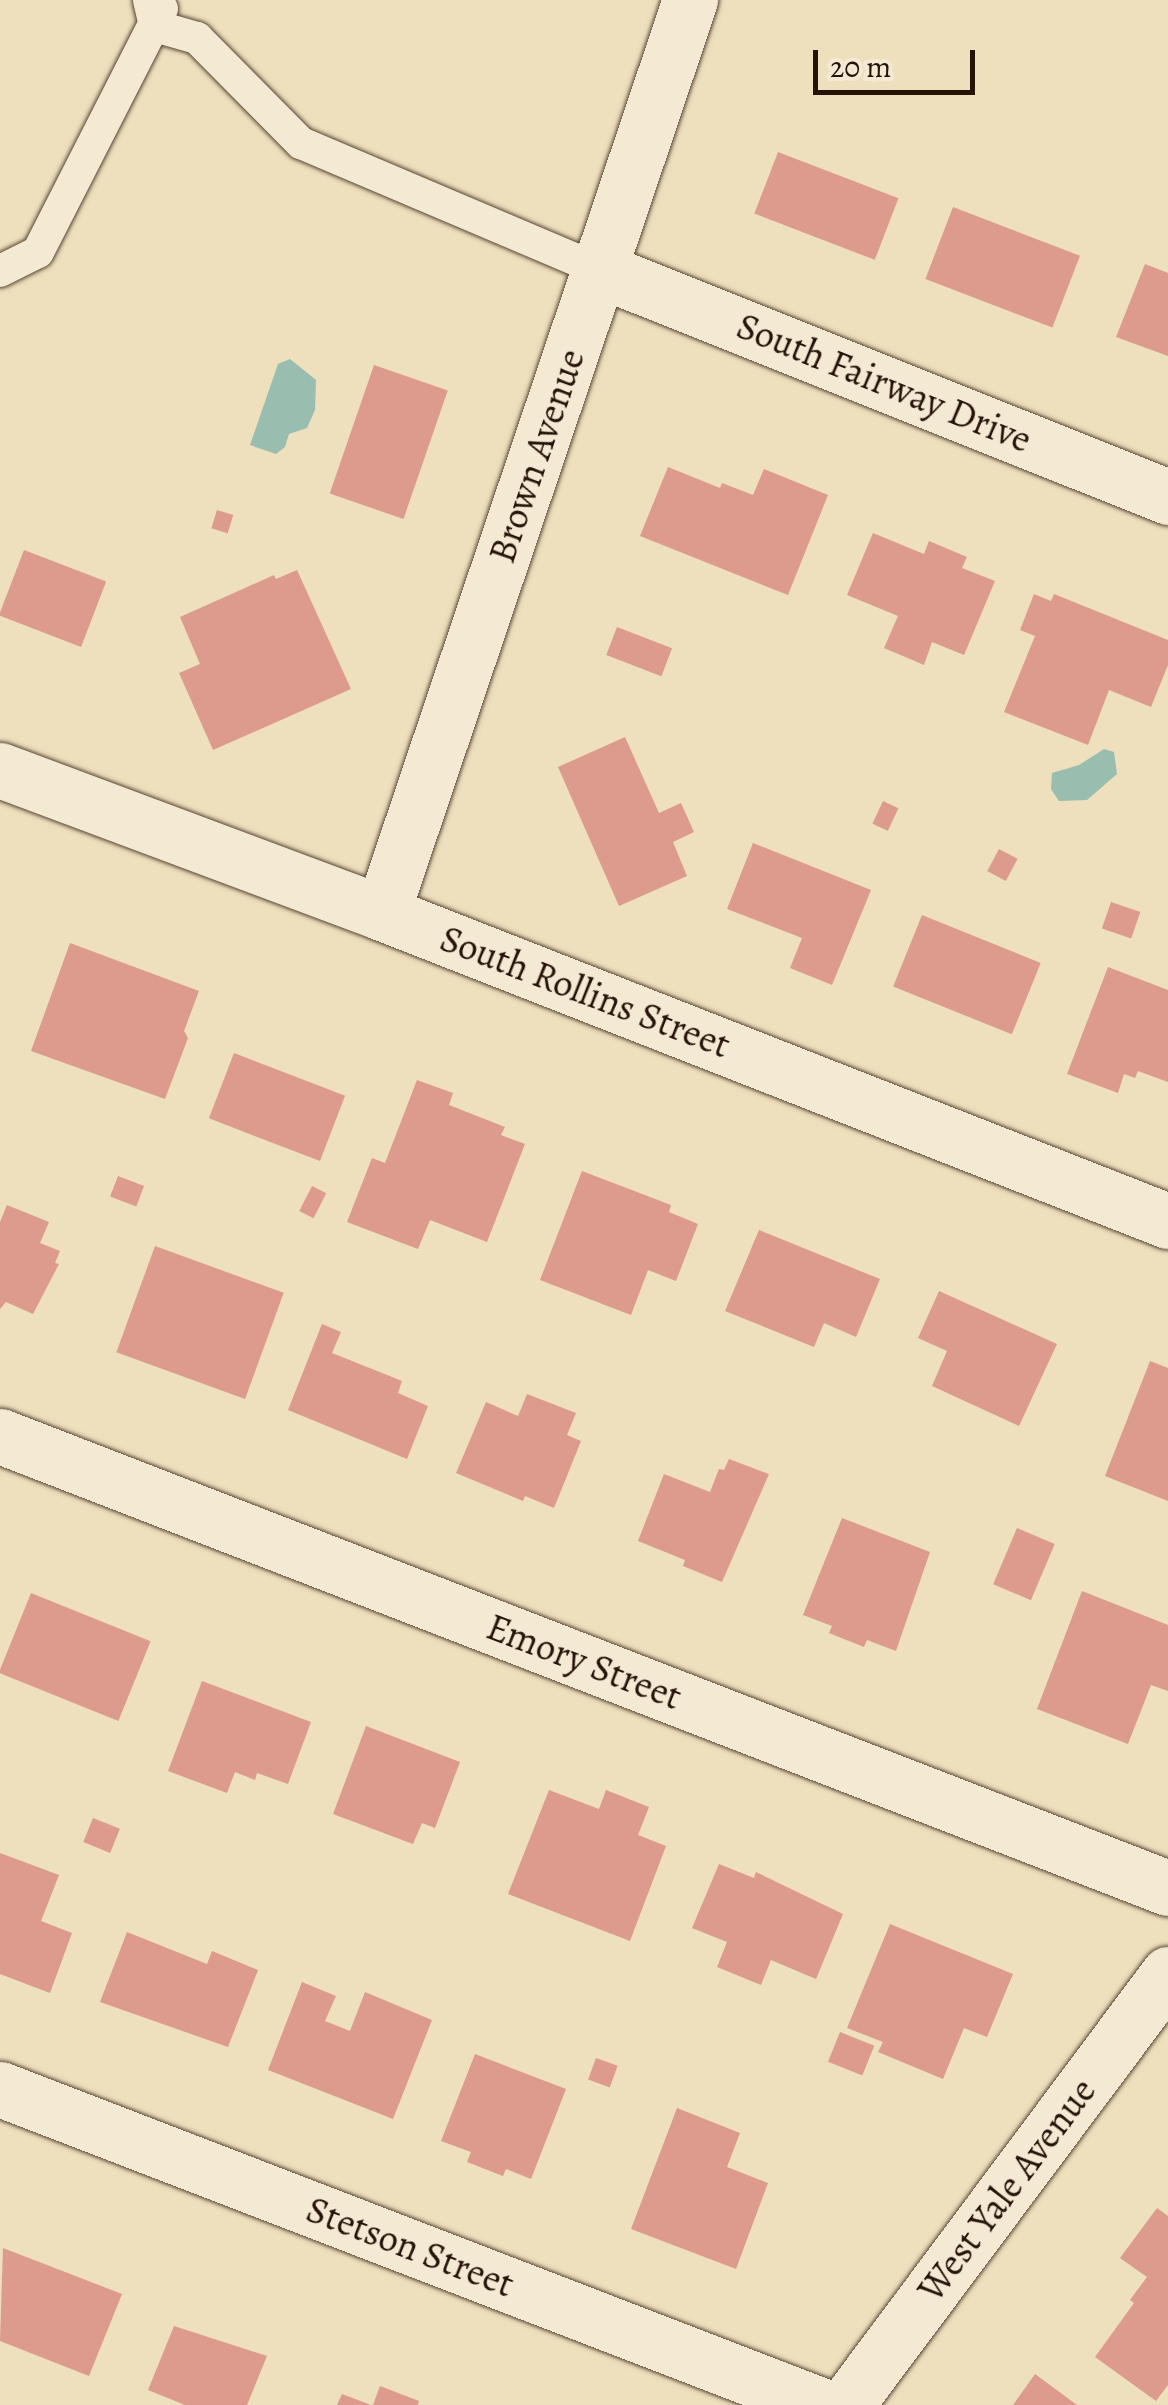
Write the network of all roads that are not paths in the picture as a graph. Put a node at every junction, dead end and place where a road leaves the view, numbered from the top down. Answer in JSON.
{"nodes":[{"id":1,"x":690,"y":0,"type":"edge"},
{"id":2,"x":156,"y":9,"type":"edge"},
{"id":3,"x":600,"y":270,"type":"junction"},
{"id":4,"x":0,"y":271,"type":"edge"},
{"id":5,"x":1168,"y":496,"type":"edge"},
{"id":6,"x":0,"y":770,"type":"edge"},
{"id":7,"x":382,"y":912,"type":"junction"},
{"id":8,"x":1168,"y":1221,"type":"edge"},
{"id":9,"x":0,"y":1436,"type":"edge"},
{"id":10,"x":1168,"y":1888,"type":"edge"},
{"id":11,"x":1168,"y":1974,"type":"edge"},
{"id":12,"x":0,"y":2089,"type":"edge"},
{"id":13,"x":820,"y":2405,"type":"edge"},
{"id":14,"x":846,"y":2405,"type":"edge"}],
"edges":[{"from":1,"to":3,"type":"street","name":"Brown Avenue"},
{"from":2,"to":3,"type":"lane"},
{"from":2,"to":4,"type":"lane"},
{"from":3,"to":5,"type":"street","name":"South Fairway Drive"},
{"from":3,"to":7,"type":"street","name":"Brown Avenue"},
{"from":6,"to":7,"type":"street","name":"South Rollins Street"},
{"from":7,"to":8,"type":"street","name":"South Rollins Street"},
{"from":9,"to":10,"type":"street","name":"Emory Street"},
{"from":11,"to":14,"type":"street","name":"West Yale Avenue"},
{"from":12,"to":13,"type":"street","name":"Stetson Street"}]}
